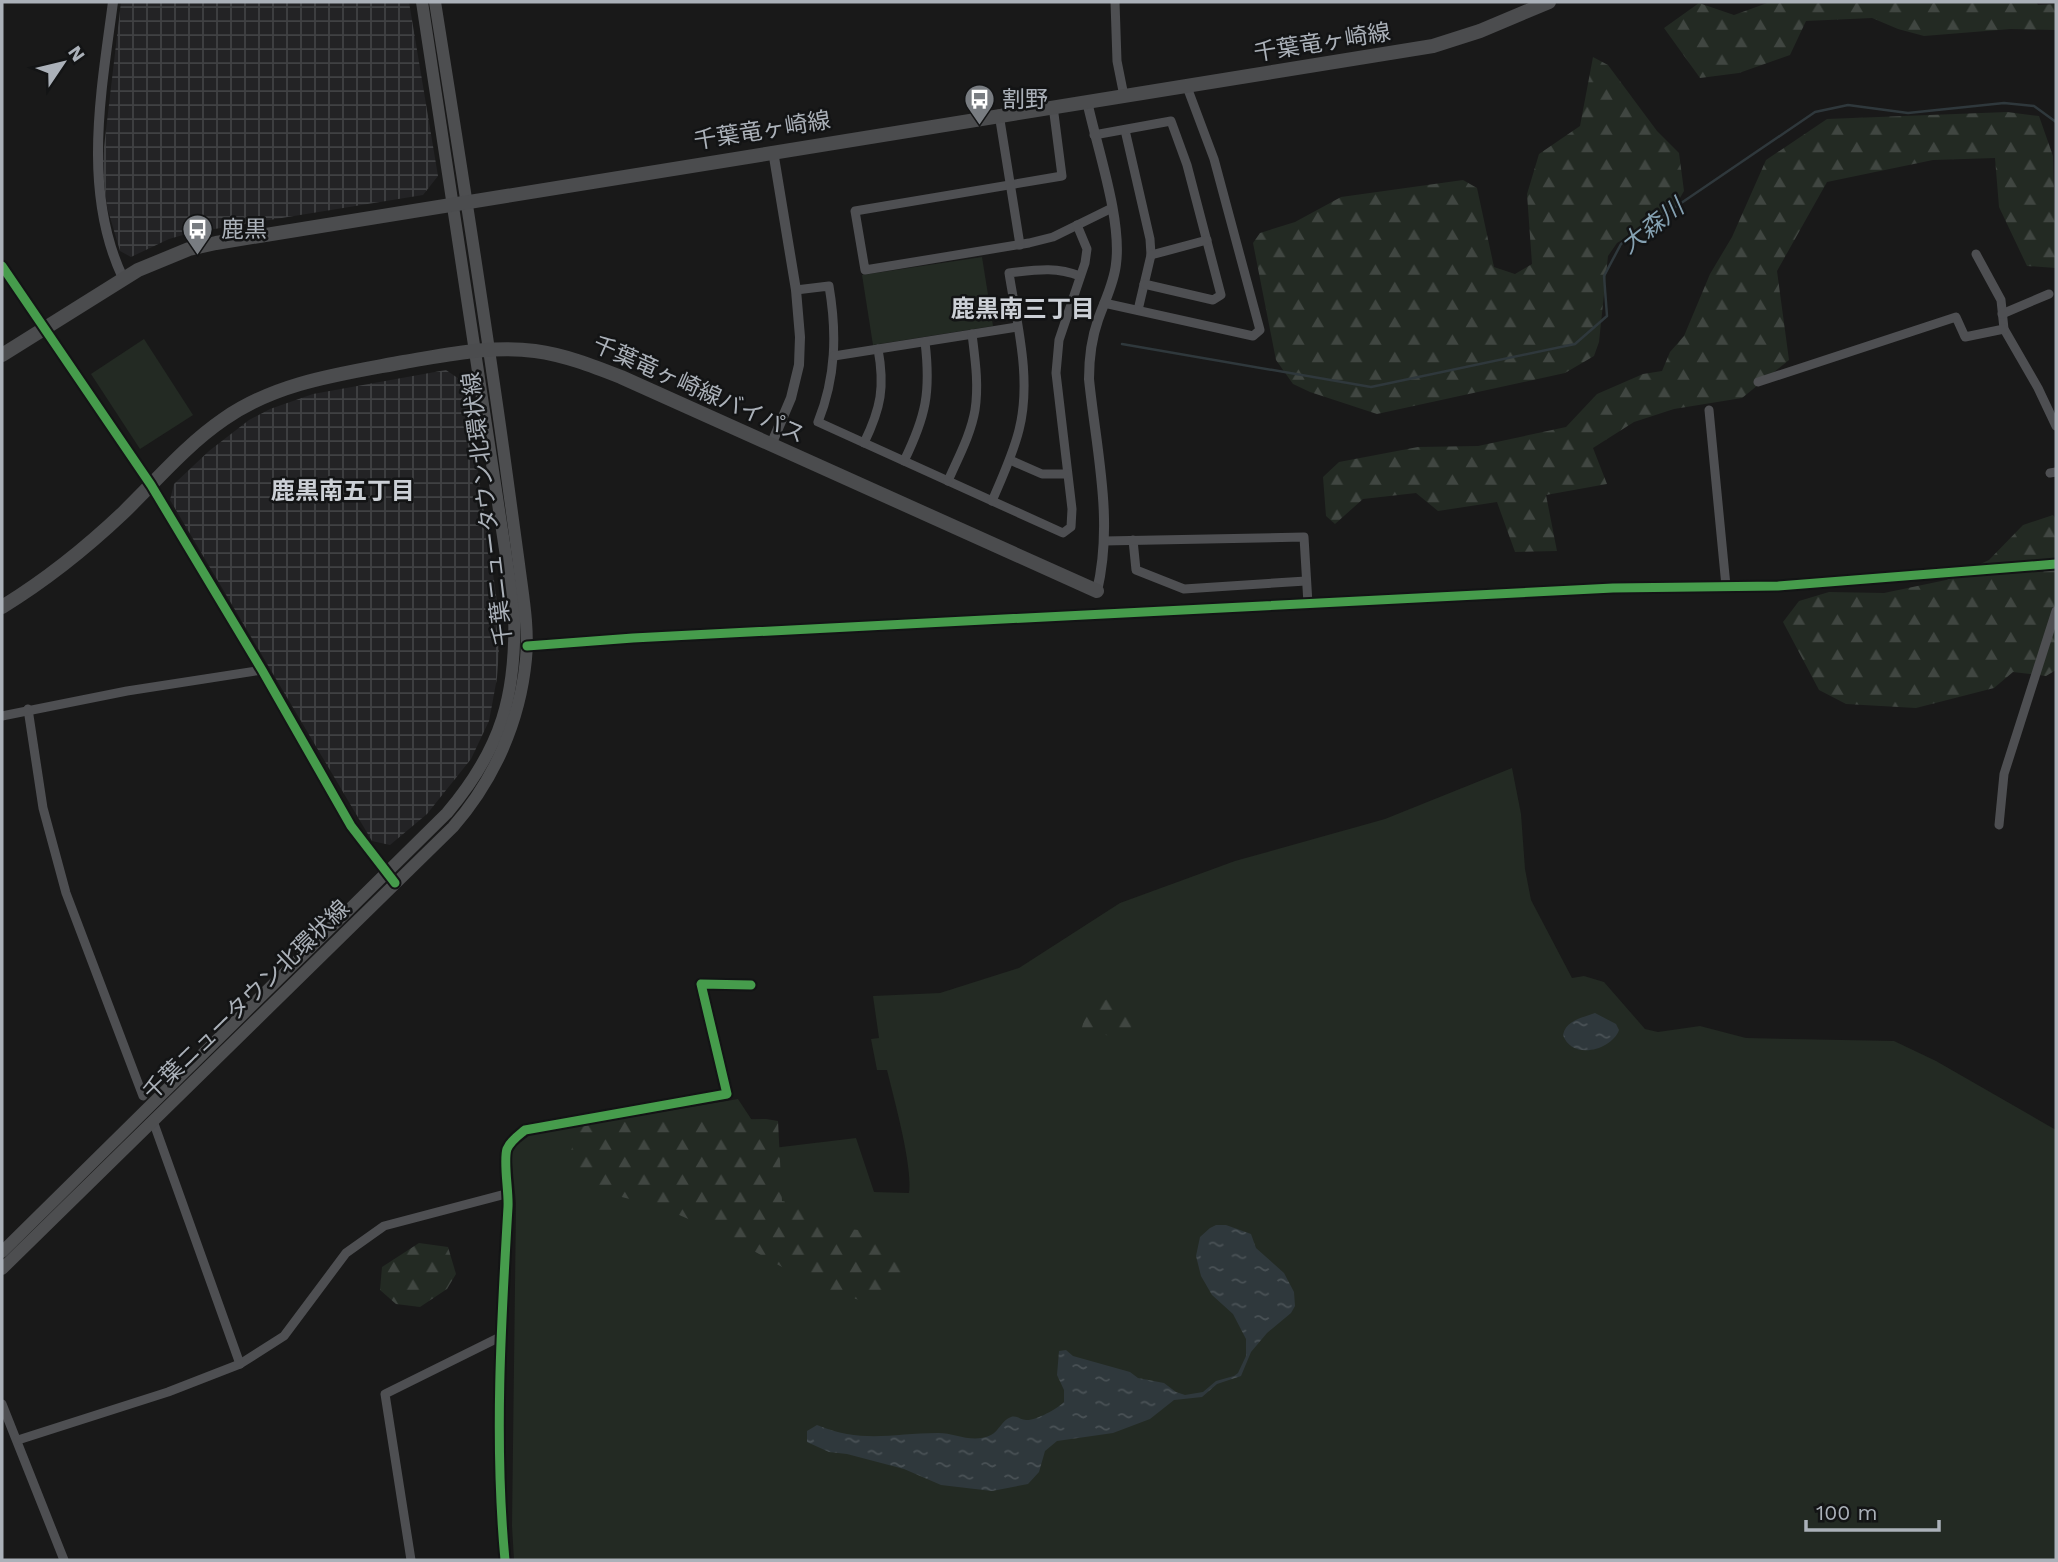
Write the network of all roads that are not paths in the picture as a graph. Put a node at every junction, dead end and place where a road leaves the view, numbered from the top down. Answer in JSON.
{"nodes":[{"id":1,"x":113,"y":2,"type":"edge"},
{"id":2,"x":422,"y":2,"type":"edge"},
{"id":3,"x":435,"y":2,"type":"edge"},
{"id":4,"x":1115,"y":2,"type":"edge"},
{"id":5,"x":1549,"y":2,"type":"edge"},
{"id":6,"x":1187,"y":87,"type":"junction"},
{"id":7,"x":1124,"y":96,"type":"junction"},
{"id":8,"x":1087,"y":101,"type":"junction"},
{"id":9,"x":1053,"y":106,"type":"junction"},
{"id":10,"x":999,"y":114,"type":"junction"},
{"id":11,"x":1125,"y":130,"type":"junction"},
{"id":12,"x":1094,"y":135,"type":"junction"},
{"id":13,"x":773,"y":151,"type":"junction"},
{"id":14,"x":1011,"y":184,"type":"junction"},
{"id":15,"x":460,"y":202,"type":"junction"},
{"id":16,"x":1112,"y":208,"type":"junction"},
{"id":17,"x":1077,"y":225,"type":"junction"},
{"id":18,"x":1207,"y":240,"type":"junction"},
{"id":19,"x":1020,"y":245,"type":"junction"},
{"id":20,"x":1976,"y":254,"type":"dead end"},
{"id":21,"x":1151,"y":255,"type":"junction"},
{"id":22,"x":2,"y":267,"type":"edge"},
{"id":23,"x":1080,"y":276,"type":"junction"},
{"id":24,"x":123,"y":278,"type":"junction"},
{"id":25,"x":1144,"y":284,"type":"junction"},
{"id":26,"x":796,"y":290,"type":"junction"},
{"id":27,"x":2049,"y":294,"type":"dead end"},
{"id":28,"x":1104,"y":303,"type":"junction"},
{"id":29,"x":1138,"y":310,"type":"junction"},
{"id":30,"x":2002,"y":314,"type":"junction"},
{"id":31,"x":1017,"y":327,"type":"junction"},
{"id":32,"x":45,"y":328,"type":"junction"},
{"id":33,"x":2004,"y":328,"type":"junction"},
{"id":34,"x":972,"y":334,"type":"junction"},
{"id":35,"x":925,"y":342,"type":"junction"},
{"id":36,"x":878,"y":349,"type":"junction"},
{"id":37,"x":482,"y":350,"type":"junction"},
{"id":38,"x":2,"y":355,"type":"edge"},
{"id":39,"x":834,"y":356,"type":"junction"},
{"id":40,"x":1758,"y":382,"type":"dead end"},
{"id":41,"x":1709,"y":411,"type":"dead end"},
{"id":42,"x":2056,"y":426,"type":"edge"},
{"id":43,"x":864,"y":443,"type":"junction"},
{"id":44,"x":771,"y":445,"type":"junction"},
{"id":45,"x":1010,"y":460,"type":"junction"},
{"id":46,"x":904,"y":461,"type":"junction"},
{"id":47,"x":1067,"y":474,"type":"junction"},
{"id":48,"x":948,"y":481,"type":"junction"},
{"id":49,"x":151,"y":485,"type":"junction"},
{"id":50,"x":992,"y":501,"type":"junction"},
{"id":51,"x":1133,"y":540,"type":"junction"},
{"id":52,"x":1104,"y":541,"type":"junction"},
{"id":53,"x":2056,"y":564,"type":"edge"},
{"id":54,"x":1306,"y":581,"type":"junction"},
{"id":55,"x":1726,"y":586,"type":"junction"},
{"id":56,"x":1097,"y":591,"type":"joint"},
{"id":57,"x":1308,"y":604,"type":"junction"},
{"id":58,"x":2,"y":607,"type":"edge"},
{"id":59,"x":2056,"y":611,"type":"edge"},
{"id":60,"x":527,"y":646,"type":"junction"},
{"id":61,"x":262,"y":670,"type":"junction"},
{"id":62,"x":27,"y":709,"type":"junction"},
{"id":63,"x":2,"y":716,"type":"edge"},
{"id":64,"x":1999,"y":825,"type":"dead end"},
{"id":65,"x":390,"y":879,"type":"junction"},
{"id":66,"x":751,"y":985,"type":"dead end"},
{"id":67,"x":143,"y":1096,"type":"dead end"},
{"id":68,"x":153,"y":1121,"type":"junction"},
{"id":69,"x":509,"y":1193,"type":"junction"},
{"id":70,"x":2,"y":1252,"type":"edge"},
{"id":71,"x":2,"y":1269,"type":"edge"},
{"id":72,"x":500,"y":1337,"type":"junction"},
{"id":73,"x":240,"y":1364,"type":"junction"},
{"id":74,"x":2,"y":1404,"type":"edge"},
{"id":75,"x":18,"y":1440,"type":"junction"},
{"id":76,"x":64,"y":1560,"type":"edge"},
{"id":77,"x":411,"y":1560,"type":"edge"},
{"id":78,"x":505,"y":1560,"type":"edge"}],
"edges":[{"from":1,"to":24,"type":"street"},
{"from":2,"to":15,"type":"main road","name":"千葉ニュータウン北環状線"},
{"from":3,"to":15,"type":"main road","name":"千葉ニュータウン北環状線"},
{"from":4,"to":7,"type":"street"},
{"from":5,"to":6,"type":"main road","name":"千葉竜ヶ崎線"},
{"from":6,"to":7,"type":"main road","name":"千葉竜ヶ崎線"},
{"from":6,"to":29,"type":"street"},
{"from":7,"to":8,"type":"main road","name":"千葉竜ヶ崎線"},
{"from":8,"to":9,"type":"main road","name":"千葉竜ヶ崎線"},
{"from":8,"to":12,"type":"street"},
{"from":9,"to":10,"type":"main road","name":"千葉竜ヶ崎線"},
{"from":9,"to":14,"type":"street"},
{"from":10,"to":13,"type":"main road","name":"千葉竜ヶ崎線"},
{"from":10,"to":14,"type":"street"},
{"from":11,"to":12,"type":"street"},
{"from":11,"to":18,"type":"street"},
{"from":11,"to":21,"type":"street"},
{"from":12,"to":16,"type":"street"},
{"from":13,"to":15,"type":"main road","name":"千葉竜ヶ崎線"},
{"from":13,"to":26,"type":"street"},
{"from":14,"to":19,"type":"street"},
{"from":14,"to":19,"type":"street"},
{"from":15,"to":24,"type":"main road","name":"千葉竜ヶ崎線"},
{"from":15,"to":37,"type":"main road","name":"千葉ニュータウン北環状線"},
{"from":16,"to":17,"type":"street"},
{"from":16,"to":28,"type":"street"},
{"from":17,"to":19,"type":"street"},
{"from":17,"to":23,"type":"street"},
{"from":18,"to":21,"type":"street"},
{"from":18,"to":25,"type":"street"},
{"from":20,"to":30,"type":"street"},
{"from":21,"to":25,"type":"street"},
{"from":22,"to":32,"type":"street"},
{"from":23,"to":31,"type":"street"},
{"from":23,"to":47,"type":"street"},
{"from":24,"to":32,"type":"main road","name":"千葉竜ヶ崎線"},
{"from":25,"to":29,"type":"street"},
{"from":26,"to":39,"type":"street"},
{"from":26,"to":44,"type":"street"},
{"from":27,"to":30,"type":"street"},
{"from":28,"to":29,"type":"street"},
{"from":28,"to":52,"type":"street"},
{"from":30,"to":33,"type":"street"},
{"from":31,"to":34,"type":"street"},
{"from":31,"to":45,"type":"street"},
{"from":32,"to":38,"type":"main road","name":"千葉竜ヶ崎線"},
{"from":32,"to":49,"type":"street"},
{"from":33,"to":40,"type":"street"},
{"from":33,"to":42,"type":"street"},
{"from":34,"to":35,"type":"street"},
{"from":34,"to":48,"type":"street"},
{"from":35,"to":36,"type":"street"},
{"from":35,"to":46,"type":"street"},
{"from":36,"to":39,"type":"street"},
{"from":36,"to":43,"type":"street"},
{"from":37,"to":44,"type":"main road","name":"千葉竜ヶ崎線バイパス"},
{"from":37,"to":49,"type":"main road","name":"千葉竜ヶ崎線バイパス"},
{"from":37,"to":60,"type":"main road","name":"千葉ニュータウン北環状線"},
{"from":37,"to":65,"type":"main road","name":"千葉ニュータウン北環状線"},
{"from":39,"to":43,"type":"street"},
{"from":41,"to":55,"type":"street"},
{"from":43,"to":46,"type":"street"},
{"from":44,"to":56,"type":"main road","name":"千葉竜ヶ崎線バイパス"},
{"from":45,"to":47,"type":"street"},
{"from":45,"to":50,"type":"street"},
{"from":46,"to":48,"type":"street"},
{"from":47,"to":50,"type":"street"},
{"from":48,"to":50,"type":"street"},
{"from":49,"to":58,"type":"main road","name":"千葉竜ヶ崎線バイパス"},
{"from":49,"to":61,"type":"street"},
{"from":51,"to":52,"type":"street"},
{"from":51,"to":54,"type":"street"},
{"from":51,"to":54,"type":"street"},
{"from":52,"to":56,"type":"street"},
{"from":53,"to":55,"type":"street"},
{"from":54,"to":57,"type":"street"},
{"from":55,"to":57,"type":"street"},
{"from":57,"to":60,"type":"street"},
{"from":59,"to":64,"type":"street"},
{"from":60,"to":65,"type":"main road","name":"千葉ニュータウン北環状線"},
{"from":61,"to":62,"type":"street"},
{"from":61,"to":65,"type":"street"},
{"from":62,"to":63,"type":"street"},
{"from":62,"to":67,"type":"street"},
{"from":65,"to":68,"type":"main road","name":"千葉ニュータウン北環状線"},
{"from":65,"to":70,"type":"main road","name":"千葉ニュータウン北環状線"},
{"from":66,"to":69,"type":"street"},
{"from":68,"to":71,"type":"main road","name":"千葉ニュータウン北環状線"},
{"from":68,"to":73,"type":"street"},
{"from":69,"to":72,"type":"street"},
{"from":69,"to":73,"type":"street"},
{"from":72,"to":77,"type":"street"},
{"from":72,"to":78,"type":"street"},
{"from":73,"to":75,"type":"street"},
{"from":74,"to":75,"type":"street"},
{"from":75,"to":76,"type":"street"}]}
